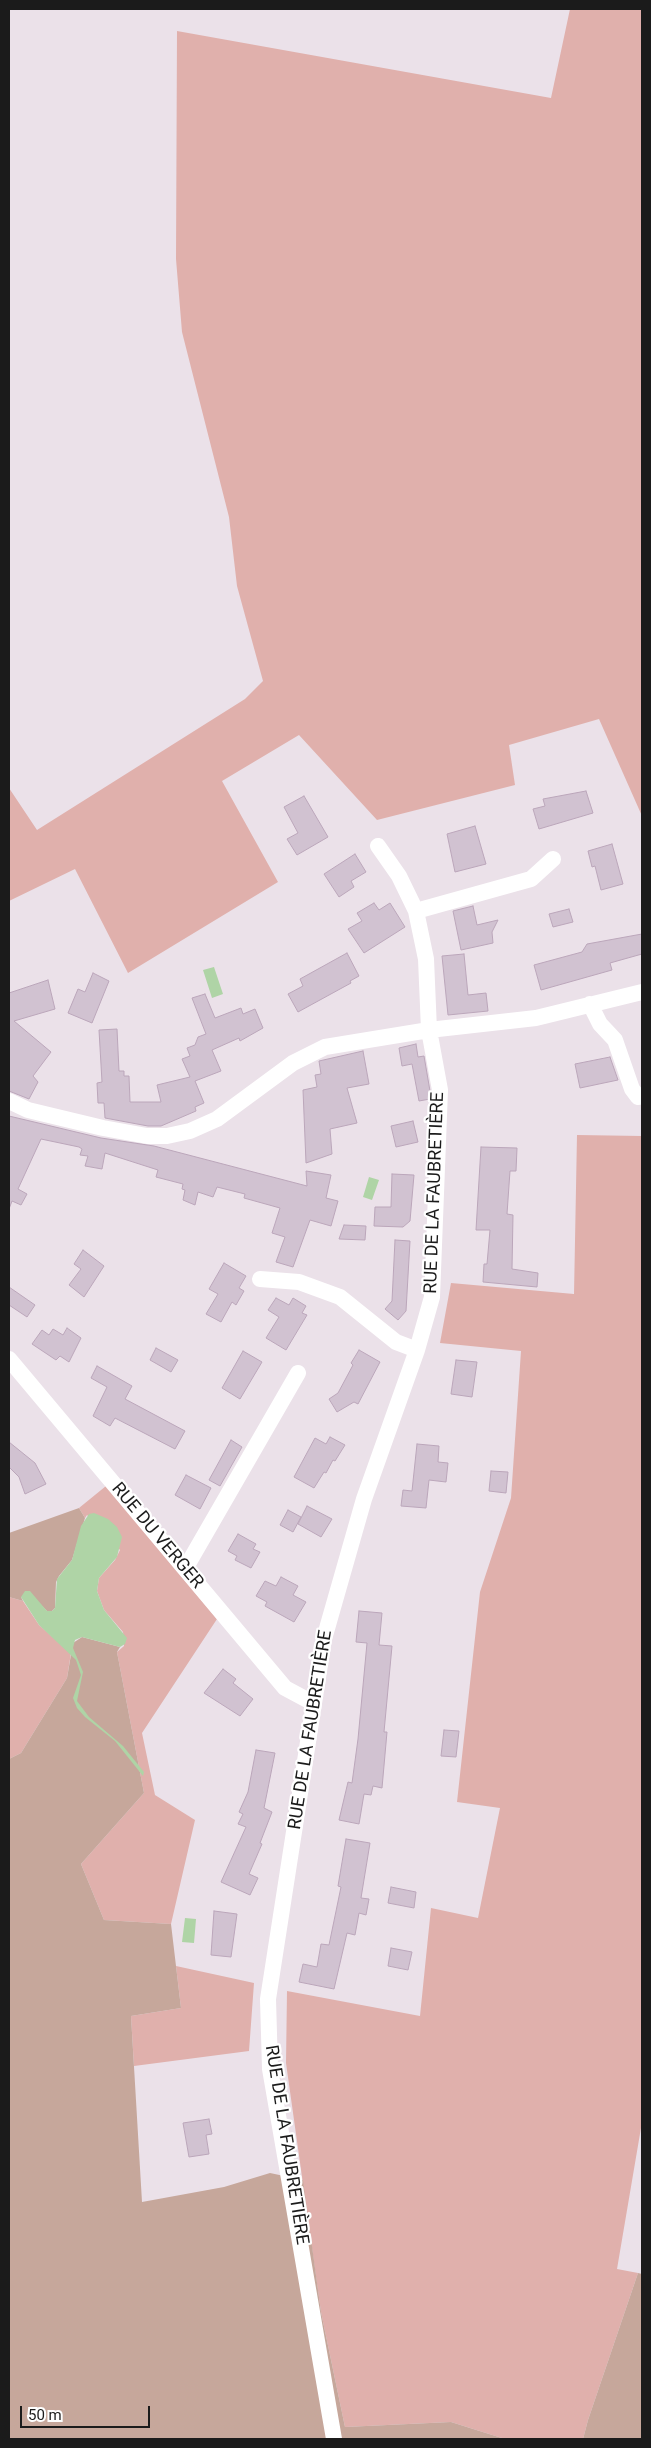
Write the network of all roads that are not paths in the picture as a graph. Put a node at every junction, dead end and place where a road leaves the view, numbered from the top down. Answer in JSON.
{"nodes":[{"id":1,"x":378,"y":846,"type":"dead end"},
{"id":2,"x":553,"y":859,"type":"dead end"},
{"id":3,"x":416,"y":911,"type":"junction"},
{"id":4,"x":642,"y":992,"type":"edge"},
{"id":5,"x":590,"y":1004,"type":"junction"},
{"id":6,"x":429,"y":1030,"type":"junction"},
{"id":7,"x":638,"y":1097,"type":"dead end"},
{"id":8,"x":9,"y":1100,"type":"edge"},
{"id":9,"x":260,"y":1279,"type":"dead end"},
{"id":10,"x":417,"y":1350,"type":"junction"},
{"id":11,"x":9,"y":1359,"type":"edge"},
{"id":12,"x":298,"y":1373,"type":"dead end"},
{"id":13,"x":185,"y":1569,"type":"junction"},
{"id":14,"x":313,"y":1703,"type":"junction"},
{"id":15,"x":334,"y":2439,"type":"edge"}],
"edges":[{"from":1,"to":3,"type":"street","name":"RUE DE LA FAUBRETIÈRE"},
{"from":2,"to":3,"type":"street"},
{"from":3,"to":6,"type":"street","name":"RUE DE LA FAUBRETIÈRE"},
{"from":4,"to":5,"type":"street"},
{"from":5,"to":6,"type":"street"},
{"from":5,"to":7,"type":"street"},
{"from":6,"to":8,"type":"street"},
{"from":6,"to":10,"type":"street","name":"RUE DE LA FAUBRETIÈRE"},
{"from":9,"to":10,"type":"street"},
{"from":10,"to":14,"type":"street","name":"RUE DE LA FAUBRETIÈRE"},
{"from":11,"to":13,"type":"street","name":"RUE DU VERGER"},
{"from":12,"to":13,"type":"street"},
{"from":13,"to":14,"type":"street","name":"RUE DU VERGER"},
{"from":14,"to":15,"type":"street","name":"RUE DE LA FAUBRETIÈRE"}]}
